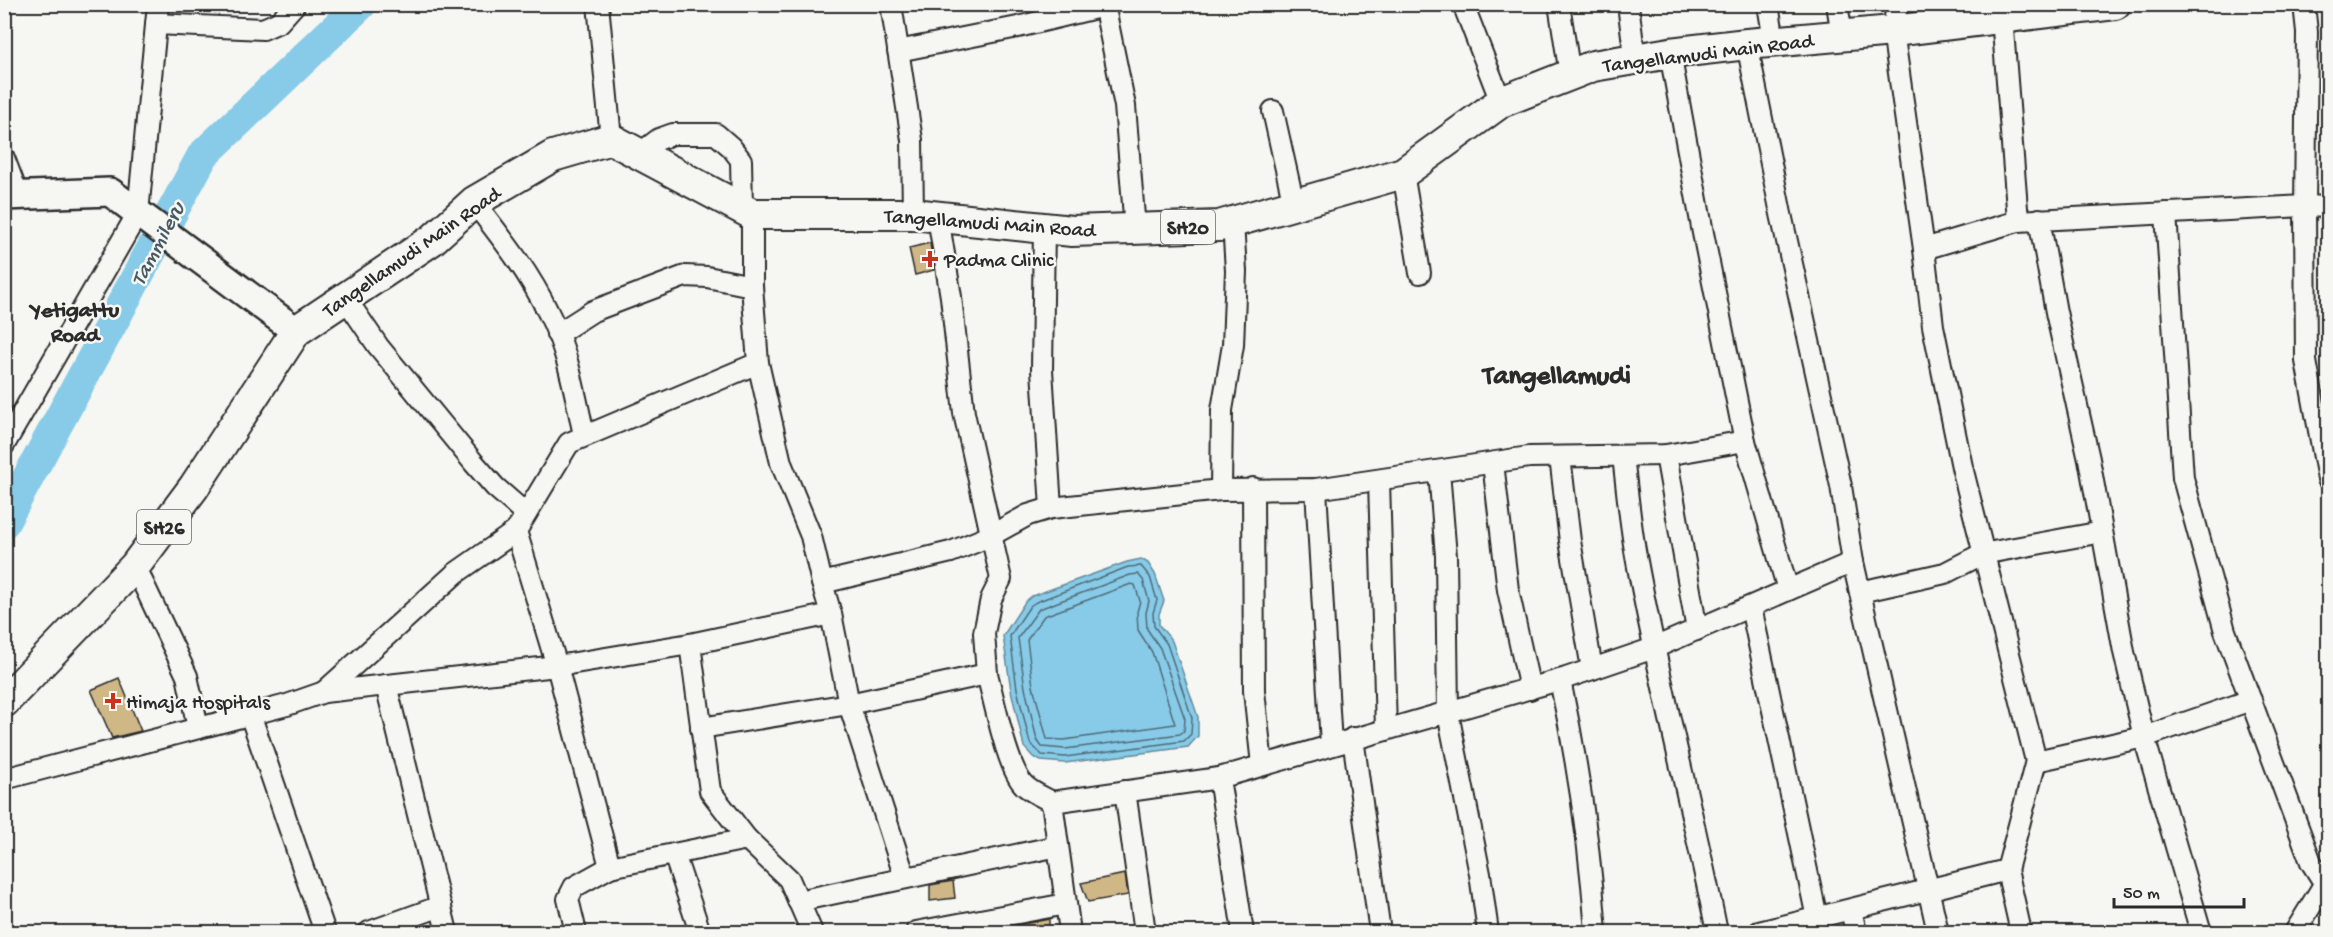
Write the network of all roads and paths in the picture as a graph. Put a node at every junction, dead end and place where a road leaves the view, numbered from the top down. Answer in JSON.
{"nodes":[{"id":1,"x":158,"y":4,"type":"edge"},
{"id":2,"x":294,"y":4,"type":"edge"},
{"id":3,"x":598,"y":4,"type":"edge"},
{"id":4,"x":891,"y":4,"type":"edge"},
{"id":5,"x":1463,"y":4,"type":"edge"},
{"id":6,"x":1559,"y":4,"type":"edge"},
{"id":7,"x":1628,"y":4,"type":"edge"},
{"id":8,"x":1768,"y":4,"type":"edge"},
{"id":9,"x":1837,"y":4,"type":"edge"},
{"id":10,"x":2115,"y":4,"type":"edge"},
{"id":11,"x":2304,"y":4,"type":"edge"},
{"id":12,"x":1104,"y":5,"type":"edge"},
{"id":13,"x":2002,"y":17,"type":"junction"},
{"id":14,"x":1895,"y":18,"type":"edge"},
{"id":15,"x":156,"y":24,"type":"junction"},
{"id":16,"x":1842,"y":35,"type":"junction"},
{"id":17,"x":1761,"y":43,"type":"junction"},
{"id":18,"x":898,"y":51,"type":"junction"},
{"id":19,"x":1670,"y":53,"type":"junction"},
{"id":20,"x":1635,"y":60,"type":"junction"},
{"id":21,"x":1570,"y":75,"type":"junction"},
{"id":22,"x":1501,"y":102,"type":"junction"},
{"id":23,"x":1273,"y":111,"type":"dead end"},
{"id":24,"x":611,"y":139,"type":"junction"},
{"id":25,"x":639,"y":154,"type":"junction"},
{"id":26,"x":4,"y":158,"type":"edge"},
{"id":27,"x":1403,"y":173,"type":"junction"},
{"id":28,"x":11,"y":195,"type":"edge"},
{"id":29,"x":474,"y":202,"type":"junction"},
{"id":30,"x":1294,"y":205,"type":"junction"},
{"id":31,"x":2305,"y":206,"type":"junction"},
{"id":32,"x":2328,"y":207,"type":"edge"},
{"id":33,"x":747,"y":212,"type":"junction"},
{"id":34,"x":2166,"y":213,"type":"junction"},
{"id":35,"x":926,"y":216,"type":"junction"},
{"id":36,"x":147,"y":219,"type":"junction"},
{"id":37,"x":2040,"y":219,"type":"junction"},
{"id":38,"x":2018,"y":221,"type":"junction"},
{"id":39,"x":1233,"y":222,"type":"junction"},
{"id":40,"x":1044,"y":228,"type":"junction"},
{"id":41,"x":1135,"y":229,"type":"junction"},
{"id":42,"x":1924,"y":249,"type":"junction"},
{"id":43,"x":1419,"y":273,"type":"dead end"},
{"id":44,"x":752,"y":286,"type":"junction"},
{"id":45,"x":346,"y":299,"type":"junction"},
{"id":46,"x":288,"y":324,"type":"junction"},
{"id":47,"x":557,"y":334,"type":"junction"},
{"id":48,"x":758,"y":363,"type":"junction"},
{"id":49,"x":584,"y":435,"type":"junction"},
{"id":50,"x":1745,"y":441,"type":"junction"},
{"id":51,"x":4,"y":445,"type":"edge"},
{"id":52,"x":1666,"y":455,"type":"junction"},
{"id":53,"x":1623,"y":456,"type":"junction"},
{"id":54,"x":1560,"y":457,"type":"junction"},
{"id":55,"x":1493,"y":463,"type":"junction"},
{"id":56,"x":1439,"y":471,"type":"junction"},
{"id":57,"x":2328,"y":479,"type":"edge"},
{"id":58,"x":1379,"y":480,"type":"junction"},
{"id":59,"x":1253,"y":488,"type":"junction"},
{"id":60,"x":1316,"y":489,"type":"junction"},
{"id":61,"x":1221,"y":490,"type":"junction"},
{"id":62,"x":1051,"y":508,"type":"junction"},
{"id":63,"x":526,"y":514,"type":"junction"},
{"id":64,"x":516,"y":531,"type":"junction"},
{"id":65,"x":2102,"y":532,"type":"junction"},
{"id":66,"x":990,"y":536,"type":"junction"},
{"id":67,"x":1982,"y":554,"type":"junction"},
{"id":68,"x":1853,"y":562,"type":"junction"},
{"id":69,"x":135,"y":566,"type":"junction"},
{"id":70,"x":822,"y":583,"type":"junction"},
{"id":71,"x":1788,"y":590,"type":"junction"},
{"id":72,"x":1860,"y":592,"type":"junction"},
{"id":73,"x":1751,"y":607,"type":"junction"},
{"id":74,"x":831,"y":614,"type":"junction"},
{"id":75,"x":1697,"y":630,"type":"junction"},
{"id":76,"x":690,"y":644,"type":"junction"},
{"id":77,"x":1654,"y":648,"type":"junction"},
{"id":78,"x":557,"y":666,"type":"junction"},
{"id":79,"x":1592,"y":669,"type":"junction"},
{"id":80,"x":987,"y":674,"type":"junction"},
{"id":81,"x":1560,"y":680,"type":"junction"},
{"id":82,"x":386,"y":685,"type":"junction"},
{"id":83,"x":1530,"y":689,"type":"junction"},
{"id":84,"x":324,"y":692,"type":"junction"},
{"id":85,"x":2251,"y":700,"type":"junction"},
{"id":86,"x":4,"y":702,"type":"edge"},
{"id":87,"x":849,"y":704,"type":"junction"},
{"id":88,"x":1448,"y":712,"type":"junction"},
{"id":89,"x":250,"y":714,"type":"junction"},
{"id":90,"x":198,"y":728,"type":"junction"},
{"id":91,"x":701,"y":728,"type":"junction"},
{"id":92,"x":1386,"y":730,"type":"junction"},
{"id":93,"x":2144,"y":737,"type":"junction"},
{"id":94,"x":1353,"y":738,"type":"junction"},
{"id":95,"x":1331,"y":745,"type":"junction"},
{"id":96,"x":2036,"y":761,"type":"junction"},
{"id":97,"x":1262,"y":765,"type":"junction"},
{"id":98,"x":1219,"y":778,"type":"junction"},
{"id":99,"x":4,"y":779,"type":"edge"},
{"id":100,"x":1125,"y":791,"type":"junction"},
{"id":101,"x":1052,"y":802,"type":"junction"},
{"id":102,"x":747,"y":839,"type":"junction"},
{"id":103,"x":1058,"y":846,"type":"junction"},
{"id":104,"x":674,"y":854,"type":"junction"},
{"id":105,"x":610,"y":867,"type":"junction"},
{"id":106,"x":2007,"y":870,"type":"junction"},
{"id":107,"x":905,"y":878,"type":"junction"},
{"id":108,"x":2327,"y":881,"type":"edge"},
{"id":109,"x":1928,"y":890,"type":"junction"},
{"id":110,"x":798,"y":901,"type":"junction"},
{"id":111,"x":1066,"y":904,"type":"junction"},
{"id":112,"x":441,"y":906,"type":"junction"},
{"id":113,"x":1851,"y":910,"type":"junction"},
{"id":114,"x":1817,"y":918,"type":"junction"},
{"id":115,"x":325,"y":933,"type":"edge"},
{"id":116,"x":369,"y":933,"type":"edge"},
{"id":117,"x":447,"y":933,"type":"edge"},
{"id":118,"x":576,"y":933,"type":"edge"},
{"id":119,"x":700,"y":933,"type":"edge"},
{"id":120,"x":812,"y":933,"type":"edge"},
{"id":121,"x":915,"y":933,"type":"edge"},
{"id":122,"x":1070,"y":933,"type":"edge"},
{"id":123,"x":1145,"y":933,"type":"edge"},
{"id":124,"x":1243,"y":933,"type":"edge"},
{"id":125,"x":1380,"y":933,"type":"edge"},
{"id":126,"x":1488,"y":933,"type":"edge"},
{"id":127,"x":1596,"y":933,"type":"edge"},
{"id":128,"x":1717,"y":933,"type":"edge"},
{"id":129,"x":1759,"y":933,"type":"edge"},
{"id":130,"x":1856,"y":933,"type":"edge"},
{"id":131,"x":1938,"y":933,"type":"edge"},
{"id":132,"x":2021,"y":933,"type":"edge"},
{"id":133,"x":2200,"y":933,"type":"edge"},
{"id":134,"x":2295,"y":933,"type":"edge"}],
"edges":[{"from":1,"to":15,"type":"street"},
{"from":2,"to":15,"type":"street"},
{"from":3,"to":24,"type":"street"},
{"from":4,"to":18,"type":"street"},
{"from":5,"to":22,"type":"street"},
{"from":6,"to":21,"type":"street"},
{"from":7,"to":20,"type":"street"},
{"from":8,"to":17,"type":"street"},
{"from":9,"to":16,"type":"street"},
{"from":10,"to":13,"type":"main road","name":"Tangellamudi Main Road","number":"SH20"},
{"from":11,"to":31,"type":"street"},
{"from":12,"to":18,"type":"street"},
{"from":12,"to":41,"type":"street"},
{"from":13,"to":14,"type":"main road","name":"Tangellamudi Main Road","number":"SH20"},
{"from":13,"to":38,"type":"street"},
{"from":14,"to":16,"type":"main road","name":"Tangellamudi Main Road","number":"SH20"},
{"from":14,"to":42,"type":"street"},
{"from":15,"to":36,"type":"street"},
{"from":16,"to":17,"type":"main road","name":"Tangellamudi Main Road","number":"SH20"},
{"from":17,"to":19,"type":"main road","name":"Tangellamudi Main Road","number":"SH20"},
{"from":17,"to":68,"type":"street"},
{"from":18,"to":35,"type":"street"},
{"from":19,"to":20,"type":"main road","name":"Tangellamudi Main Road","number":"SH20"},
{"from":19,"to":50,"type":"street"},
{"from":20,"to":21,"type":"main road","name":"Tangellamudi Main Road","number":"SH20"},
{"from":21,"to":22,"type":"main road","name":"Tangellamudi Main Road","number":"SH20"},
{"from":22,"to":27,"type":"main road","name":"Tangellamudi Main Road","number":"SH20"},
{"from":23,"to":30,"type":"street"},
{"from":24,"to":25,"type":"main road","name":"Tangellamudi Main Road","number":"SH20"},
{"from":24,"to":29,"type":"main road","name":"Tangellamudi Main Road"},
{"from":25,"to":33,"type":"main road","name":"Tangellamudi Main Road","number":"SH20"},
{"from":25,"to":33,"type":"street"},
{"from":26,"to":28,"type":"street"},
{"from":27,"to":30,"type":"main road","name":"Tangellamudi Main Road","number":"SH20"},
{"from":27,"to":43,"type":"street"},
{"from":28,"to":36,"type":"main road"},
{"from":29,"to":45,"type":"main road","name":"Tangellamudi Main Road"},
{"from":29,"to":47,"type":"street"},
{"from":30,"to":39,"type":"main road","name":"Tangellamudi Main Road","number":"SH20"},
{"from":31,"to":32,"type":"street"},
{"from":31,"to":34,"type":"street"},
{"from":31,"to":57,"type":"street"},
{"from":33,"to":35,"type":"main road","name":"Tangellamudi Main Road","number":"SH20"},
{"from":33,"to":44,"type":"street"},
{"from":34,"to":37,"type":"street"},
{"from":34,"to":85,"type":"street"},
{"from":35,"to":40,"type":"main road","name":"Tangellamudi Main Road","number":"SH20"},
{"from":35,"to":66,"type":"street"},
{"from":36,"to":46,"type":"main road"},
{"from":36,"to":51,"type":"street"},
{"from":37,"to":38,"type":"street"},
{"from":37,"to":65,"type":"street"},
{"from":38,"to":42,"type":"street"},
{"from":39,"to":41,"type":"main road","name":"Tangellamudi Main Road","number":"SH20"},
{"from":39,"to":61,"type":"street"},
{"from":40,"to":41,"type":"main road","name":"Tangellamudi Main Road","number":"SH20"},
{"from":40,"to":62,"type":"street"},
{"from":42,"to":67,"type":"street"},
{"from":44,"to":47,"type":"street"},
{"from":44,"to":48,"type":"street"},
{"from":45,"to":46,"type":"main road","name":"Tangellamudi Main Road"},
{"from":45,"to":63,"type":"street"},
{"from":46,"to":69,"type":"main road","number":"SH26"},
{"from":47,"to":49,"type":"street"},
{"from":48,"to":49,"type":"street"},
{"from":48,"to":70,"type":"street"},
{"from":49,"to":63,"type":"street"},
{"from":50,"to":52,"type":"street"},
{"from":50,"to":71,"type":"street"},
{"from":52,"to":53,"type":"street"},
{"from":52,"to":75,"type":"street"},
{"from":53,"to":54,"type":"street"},
{"from":53,"to":77,"type":"street"},
{"from":54,"to":55,"type":"street"},
{"from":54,"to":79,"type":"street"},
{"from":55,"to":56,"type":"street"},
{"from":55,"to":83,"type":"street"},
{"from":56,"to":58,"type":"street"},
{"from":56,"to":88,"type":"street"},
{"from":58,"to":60,"type":"street"},
{"from":58,"to":92,"type":"street"},
{"from":59,"to":60,"type":"street"},
{"from":59,"to":61,"type":"street"},
{"from":59,"to":97,"type":"street"},
{"from":60,"to":95,"type":"street"},
{"from":61,"to":62,"type":"street"},
{"from":62,"to":66,"type":"street"},
{"from":63,"to":64,"type":"street"},
{"from":64,"to":78,"type":"street"},
{"from":64,"to":84,"type":"street"},
{"from":65,"to":67,"type":"street"},
{"from":65,"to":93,"type":"street"},
{"from":66,"to":70,"type":"street"},
{"from":66,"to":80,"type":"street"},
{"from":67,"to":72,"type":"street"},
{"from":67,"to":96,"type":"street"},
{"from":68,"to":71,"type":"street"},
{"from":68,"to":72,"type":"street"},
{"from":69,"to":86,"type":"main road","number":"SH26"},
{"from":69,"to":90,"type":"street"},
{"from":70,"to":74,"type":"street"},
{"from":71,"to":73,"type":"street"},
{"from":72,"to":109,"type":"street"},
{"from":73,"to":75,"type":"street"},
{"from":73,"to":114,"type":"street"},
{"from":74,"to":76,"type":"street"},
{"from":74,"to":87,"type":"street"},
{"from":75,"to":77,"type":"street"},
{"from":76,"to":78,"type":"street"},
{"from":76,"to":91,"type":"street"},
{"from":77,"to":79,"type":"street"},
{"from":77,"to":128,"type":"street"},
{"from":78,"to":82,"type":"street"},
{"from":78,"to":105,"type":"street"},
{"from":79,"to":81,"type":"street"},
{"from":80,"to":87,"type":"street"},
{"from":80,"to":101,"type":"street"},
{"from":81,"to":83,"type":"street"},
{"from":81,"to":127,"type":"street"},
{"from":82,"to":84,"type":"street"},
{"from":82,"to":112,"type":"street"},
{"from":83,"to":88,"type":"street"},
{"from":84,"to":89,"type":"street"},
{"from":85,"to":93,"type":"street"},
{"from":85,"to":108,"type":"street"},
{"from":87,"to":91,"type":"street"},
{"from":87,"to":107,"type":"street"},
{"from":88,"to":92,"type":"street"},
{"from":88,"to":126,"type":"street"},
{"from":89,"to":90,"type":"street"},
{"from":89,"to":115,"type":"street"},
{"from":90,"to":99,"type":"street"},
{"from":91,"to":102,"type":"street"},
{"from":92,"to":94,"type":"street"},
{"from":93,"to":96,"type":"street"},
{"from":93,"to":133,"type":"street"},
{"from":94,"to":95,"type":"street"},
{"from":94,"to":125,"type":"street"},
{"from":95,"to":97,"type":"street"},
{"from":96,"to":106,"type":"street"},
{"from":97,"to":98,"type":"street"},
{"from":98,"to":100,"type":"street"},
{"from":98,"to":124,"type":"street"},
{"from":100,"to":101,"type":"street"},
{"from":100,"to":123,"type":"street"},
{"from":101,"to":103,"type":"street"},
{"from":102,"to":104,"type":"street"},
{"from":102,"to":110,"type":"street"},
{"from":103,"to":107,"type":"street"},
{"from":103,"to":111,"type":"street"},
{"from":104,"to":105,"type":"street"},
{"from":104,"to":119,"type":"street"},
{"from":105,"to":118,"type":"street"},
{"from":106,"to":109,"type":"street"},
{"from":106,"to":132,"type":"street"},
{"from":107,"to":110,"type":"street"},
{"from":108,"to":134,"type":"street"},
{"from":109,"to":113,"type":"street"},
{"from":109,"to":131,"type":"street"},
{"from":110,"to":120,"type":"street"},
{"from":111,"to":121,"type":"street"},
{"from":111,"to":122,"type":"street"},
{"from":112,"to":116,"type":"street"},
{"from":112,"to":117,"type":"street"},
{"from":113,"to":114,"type":"street"},
{"from":113,"to":130,"type":"street"},
{"from":114,"to":129,"type":"street"}]}
